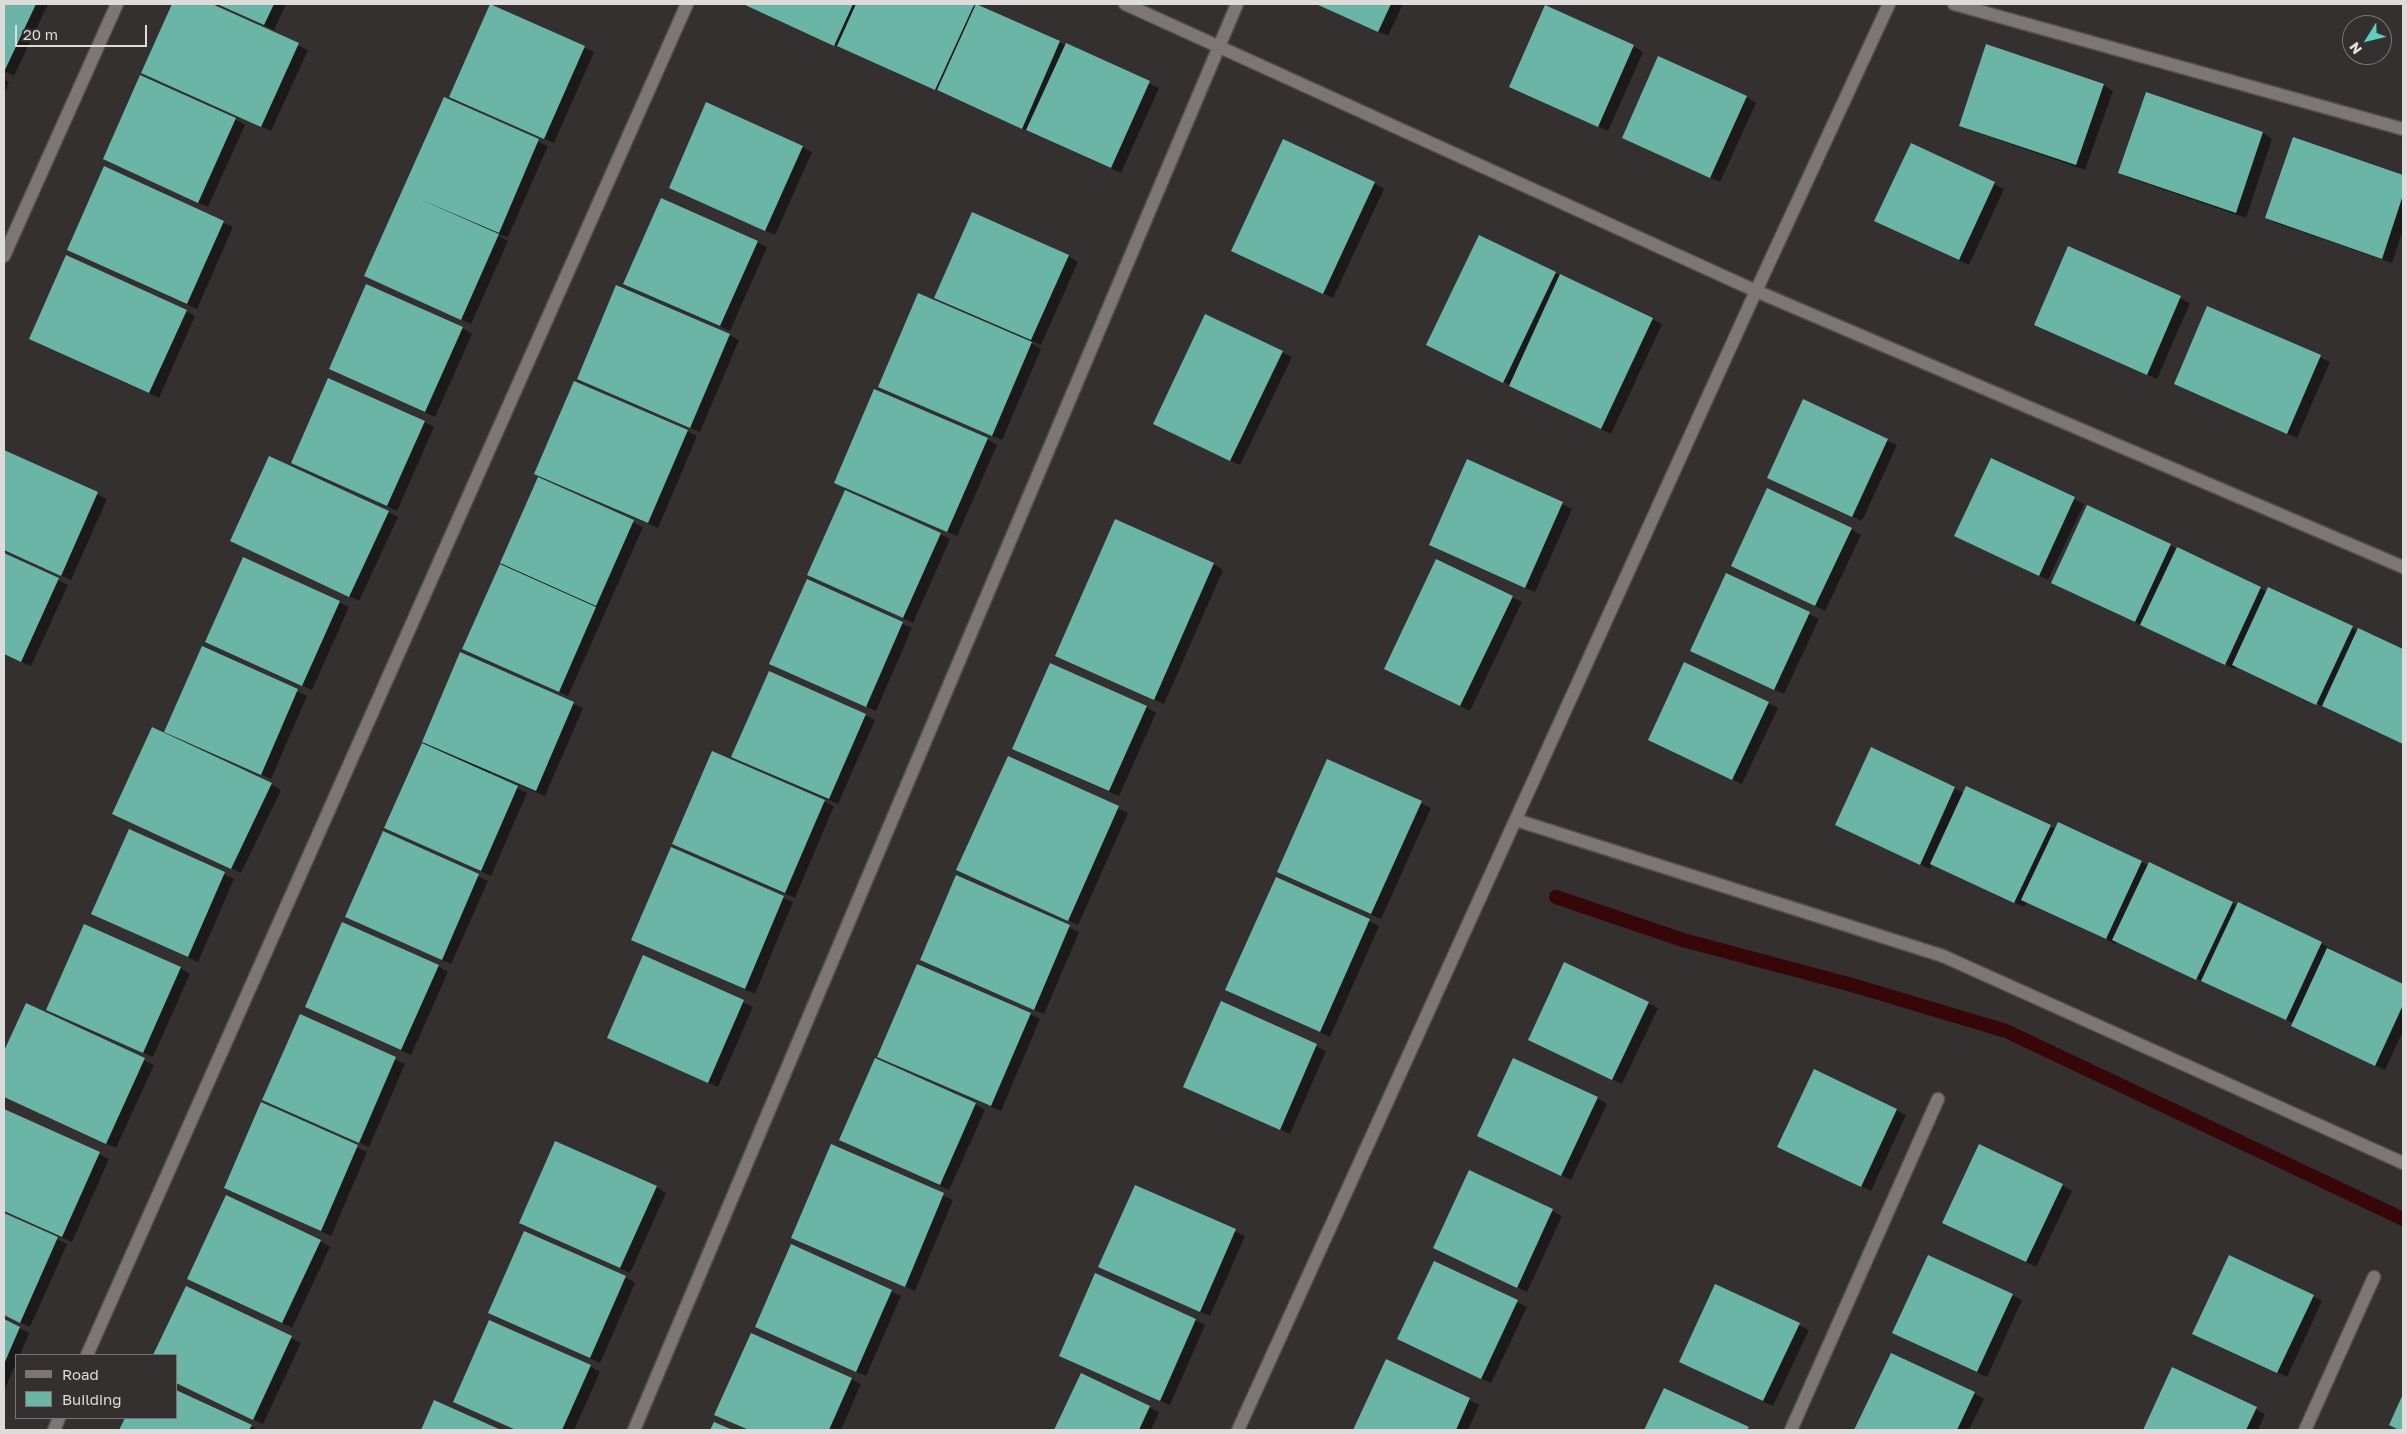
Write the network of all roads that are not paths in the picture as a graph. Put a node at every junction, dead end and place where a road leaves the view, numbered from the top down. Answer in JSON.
{"nodes":[{"id":1,"x":117,"y":4,"type":"edge"},
{"id":2,"x":687,"y":4,"type":"edge"},
{"id":3,"x":1125,"y":4,"type":"edge"},
{"id":4,"x":1237,"y":4,"type":"edge"},
{"id":5,"x":1889,"y":4,"type":"edge"},
{"id":6,"x":1954,"y":4,"type":"edge"},
{"id":7,"x":1219,"y":46,"type":"junction"},
{"id":8,"x":2403,"y":129,"type":"edge"},
{"id":9,"x":4,"y":256,"type":"edge"},
{"id":10,"x":1756,"y":291,"type":"junction"},
{"id":11,"x":2403,"y":567,"type":"edge"},
{"id":12,"x":1516,"y":820,"type":"junction"},
{"id":13,"x":1938,"y":1099,"type":"dead end"},
{"id":14,"x":2403,"y":1163,"type":"edge"},
{"id":15,"x":2374,"y":1277,"type":"dead end"},
{"id":16,"x":87,"y":1354,"type":"edge"},
{"id":17,"x":634,"y":1430,"type":"edge"},
{"id":18,"x":1238,"y":1430,"type":"edge"},
{"id":19,"x":1791,"y":1430,"type":"edge"},
{"id":20,"x":2305,"y":1430,"type":"edge"}],
"edges":[{"from":1,"to":9,"type":"street"},
{"from":2,"to":16,"type":"street"},
{"from":3,"to":7,"type":"street"},
{"from":4,"to":7,"type":"street"},
{"from":5,"to":10,"type":"street"},
{"from":6,"to":8,"type":"street"},
{"from":7,"to":10,"type":"street"},
{"from":7,"to":17,"type":"street"},
{"from":10,"to":11,"type":"street"},
{"from":10,"to":12,"type":"street"},
{"from":12,"to":14,"type":"street"},
{"from":12,"to":18,"type":"street"},
{"from":13,"to":19,"type":"street"},
{"from":15,"to":20,"type":"street"}]}
